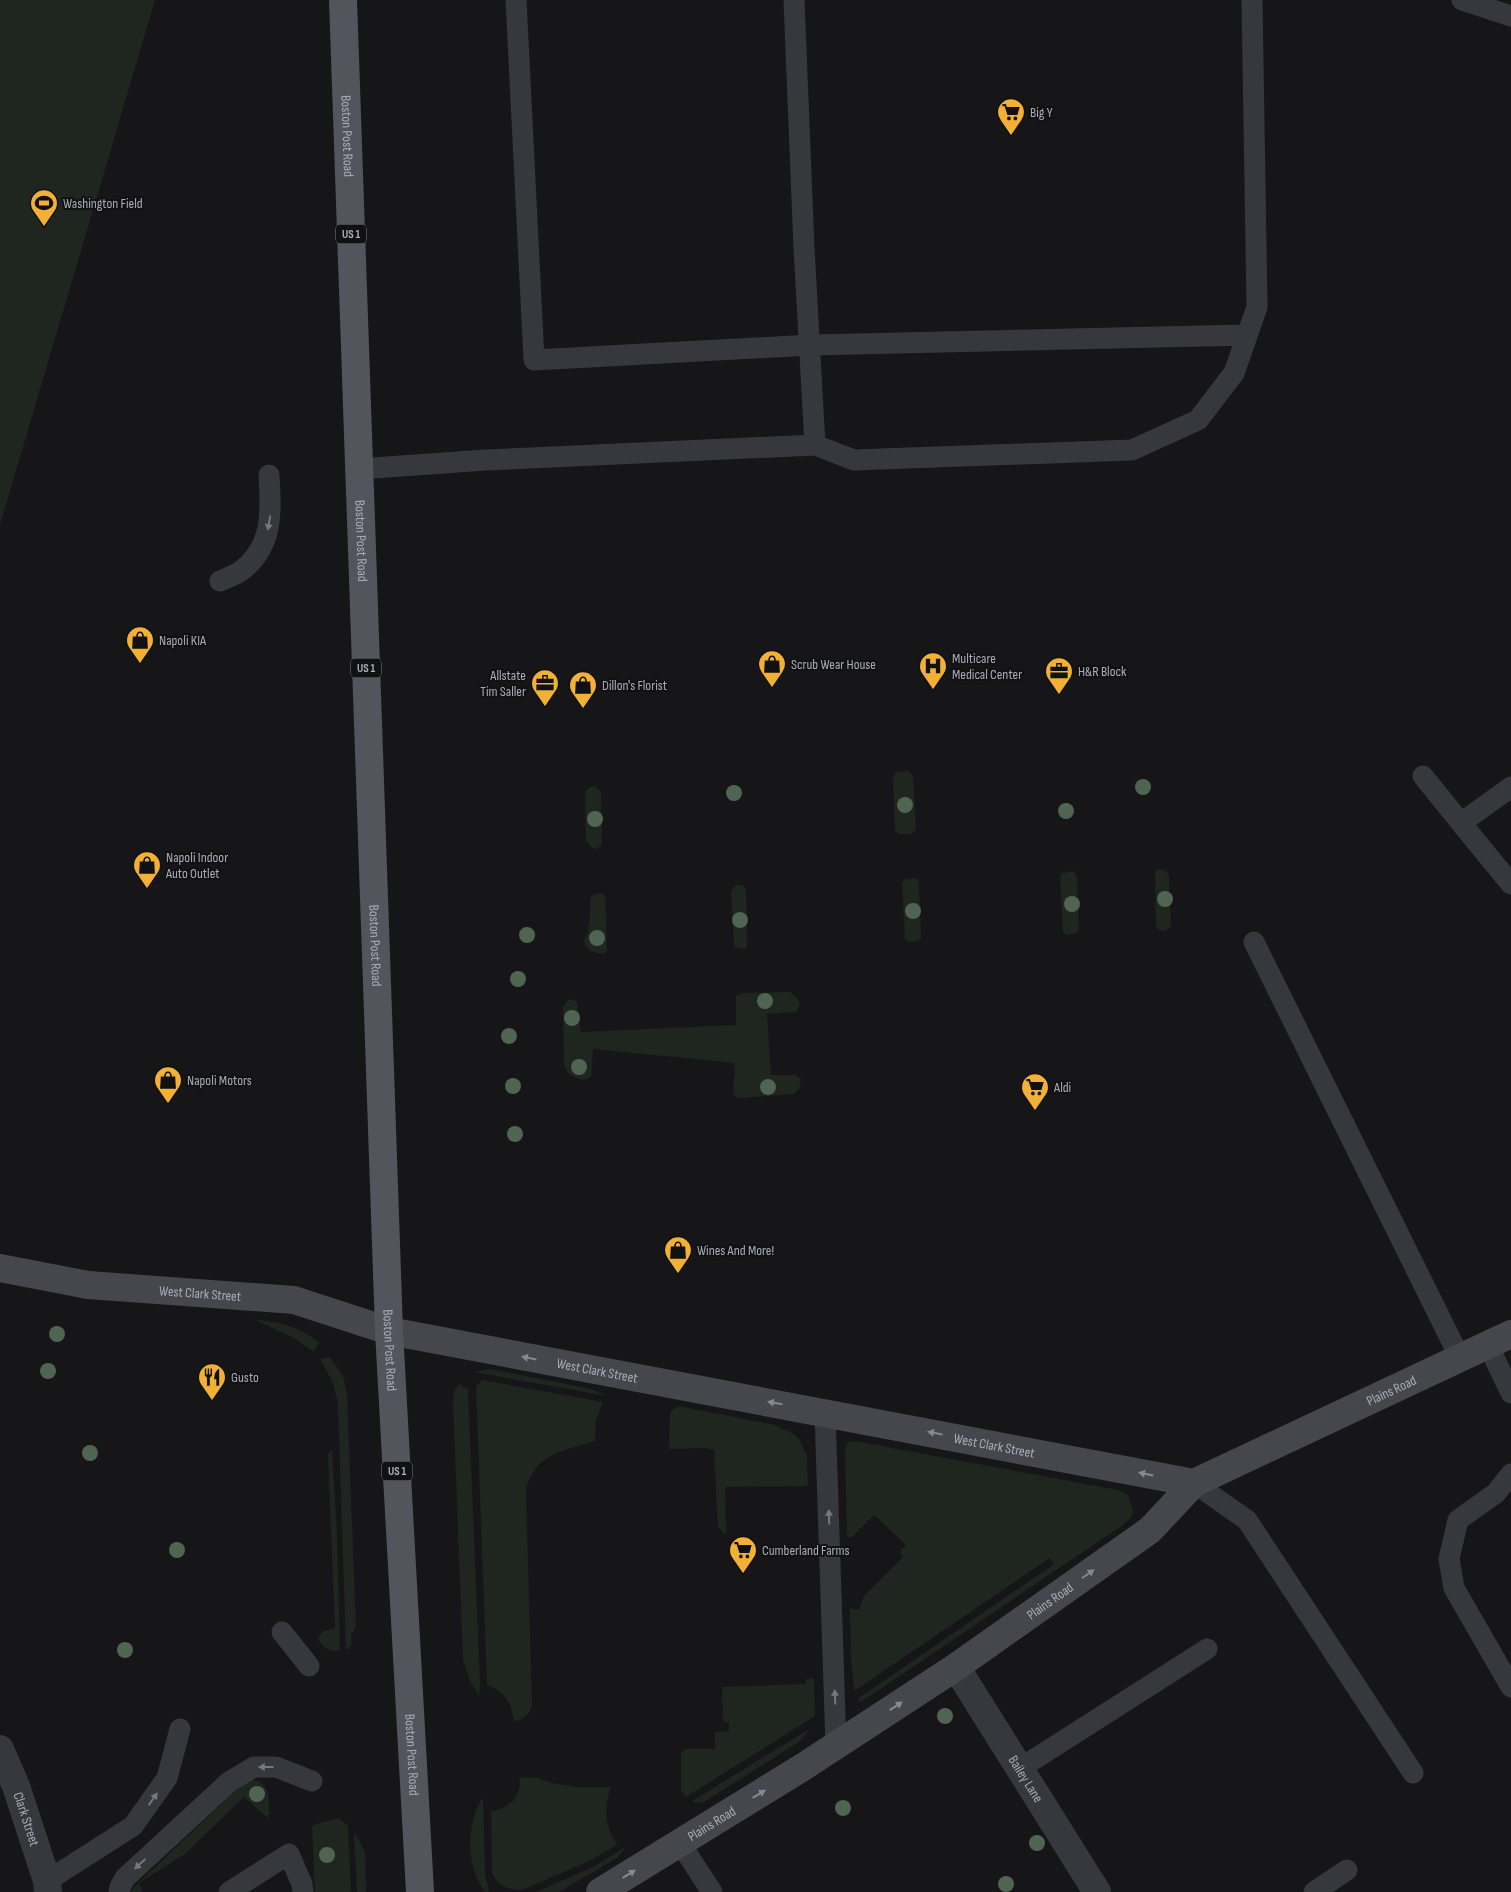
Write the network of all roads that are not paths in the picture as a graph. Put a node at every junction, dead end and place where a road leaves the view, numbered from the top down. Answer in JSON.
{"nodes":[{"id":1,"x":343,"y":0,"type":"edge"},
{"id":2,"x":516,"y":0,"type":"edge"},
{"id":3,"x":794,"y":0,"type":"edge"},
{"id":4,"x":1252,"y":0,"type":"edge"},
{"id":5,"x":1462,"y":0,"type":"edge"},
{"id":6,"x":1511,"y":16,"type":"edge"},
{"id":7,"x":1248,"y":335,"type":"junction"},
{"id":8,"x":811,"y":345,"type":"junction"},
{"id":9,"x":815,"y":445,"type":"junction"},
{"id":10,"x":359,"y":469,"type":"junction"},
{"id":11,"x":269,"y":475,"type":"dead end"},
{"id":12,"x":220,"y":581,"type":"dead end"},
{"id":13,"x":1423,"y":776,"type":"dead end"},
{"id":14,"x":1511,"y":787,"type":"edge"},
{"id":15,"x":1461,"y":823,"type":"junction"},
{"id":16,"x":1511,"y":884,"type":"edge"},
{"id":17,"x":1254,"y":942,"type":"dead end"},
{"id":18,"x":0,"y":1268,"type":"edge"},
{"id":19,"x":389,"y":1331,"type":"junction"},
{"id":20,"x":1500,"y":1340,"type":"edge"},
{"id":21,"x":1460,"y":1358,"type":"junction"},
{"id":22,"x":1511,"y":1392,"type":"edge"},
{"id":23,"x":825,"y":1413,"type":"junction"},
{"id":24,"x":1511,"y":1474,"type":"edge"},
{"id":25,"x":1194,"y":1483,"type":"junction"},
{"id":26,"x":282,"y":1632,"type":"dead end"},
{"id":27,"x":1207,"y":1649,"type":"dead end"},
{"id":28,"x":309,"y":1666,"type":"dead end"},
{"id":29,"x":956,"y":1667,"type":"junction"},
{"id":30,"x":1511,"y":1687,"type":"edge"},
{"id":31,"x":180,"y":1729,"type":"dead end"},
{"id":32,"x":836,"y":1746,"type":"junction"},
{"id":33,"x":0,"y":1749,"type":"edge"},
{"id":34,"x":1019,"y":1769,"type":"junction"},
{"id":35,"x":1413,"y":1773,"type":"dead end"},
{"id":36,"x":312,"y":1782,"type":"dead end"},
{"id":37,"x":680,"y":1843,"type":"junction"},
{"id":38,"x":1347,"y":1870,"type":"dead end"},
{"id":39,"x":47,"y":1887,"type":"edge"},
{"id":40,"x":119,"y":1892,"type":"edge"},
{"id":41,"x":229,"y":1892,"type":"edge"},
{"id":42,"x":303,"y":1892,"type":"edge"},
{"id":43,"x":420,"y":1892,"type":"edge"},
{"id":44,"x":600,"y":1892,"type":"edge"},
{"id":45,"x":712,"y":1892,"type":"edge"},
{"id":46,"x":1097,"y":1892,"type":"edge"},
{"id":47,"x":1314,"y":1892,"type":"edge"}],
"edges":[{"from":1,"to":10,"type":"main road","name":"Boston Post Road","number":"US 1"},
{"from":2,"to":8,"type":"lane"},
{"from":3,"to":8,"type":"lane"},
{"from":4,"to":7,"type":"lane"},
{"from":5,"to":6,"type":"lane"},
{"from":7,"to":8,"type":"lane"},
{"from":7,"to":9,"type":"lane"},
{"from":8,"to":9,"type":"lane"},
{"from":9,"to":10,"type":"lane"},
{"from":10,"to":19,"type":"main road","name":"Boston Post Road","number":"US 1"},
{"from":11,"to":12,"type":"lane","one_way":true},
{"from":13,"to":15,"type":"lane"},
{"from":14,"to":15,"type":"lane"},
{"from":15,"to":16,"type":"lane"},
{"from":17,"to":21,"type":"lane"},
{"from":18,"to":19,"type":"main road","name":"West Clark Street"},
{"from":23,"to":19,"type":"main road","name":"West Clark Street","one_way":true},
{"from":19,"to":43,"type":"main road","name":"Boston Post Road","number":"US 1"},
{"from":20,"to":21,"type":"main road","name":"Plains Road"},
{"from":20,"to":22,"type":"lane"},
{"from":21,"to":25,"type":"main road","name":"Plains Road"},
{"from":25,"to":23,"type":"main road","name":"West Clark Street","one_way":true},
{"from":32,"to":23,"type":"lane","one_way":true},
{"from":24,"to":30,"type":"lane"},
{"from":29,"to":25,"type":"main road","name":"Plains Road","one_way":true},
{"from":25,"to":35,"type":"lane"},
{"from":26,"to":28,"type":"lane"},
{"from":27,"to":34,"type":"lane"},
{"from":32,"to":29,"type":"main road","name":"Plains Road","one_way":true},
{"from":29,"to":34,"type":"street","name":"Bailey Lane"},
{"from":39,"to":31,"type":"lane","one_way":true},
{"from":37,"to":32,"type":"main road","name":"Plains Road","one_way":true},
{"from":33,"to":39,"type":"street","name":"Clark Street"},
{"from":34,"to":46,"type":"street","name":"Bailey Lane"},
{"from":36,"to":40,"type":"lane","one_way":true},
{"from":44,"to":37,"type":"main road","name":"Plains Road","one_way":true},
{"from":37,"to":45,"type":"lane"},
{"from":38,"to":47,"type":"lane"},
{"from":41,"to":42,"type":"lane"}]}
